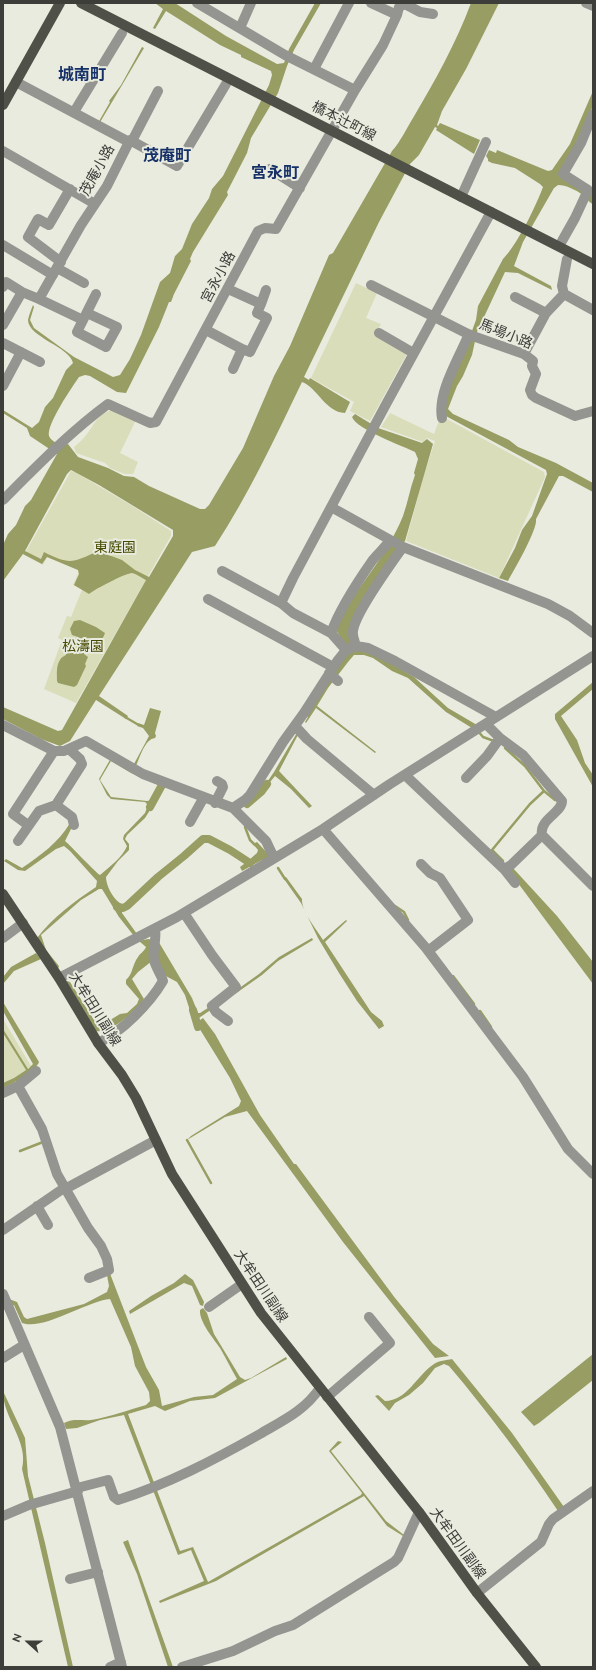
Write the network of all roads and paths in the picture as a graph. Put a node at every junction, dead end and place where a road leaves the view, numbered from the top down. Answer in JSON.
{"nodes":[{"id":1,"x":60,"y":3,"type":"edge"},
{"id":2,"x":81,"y":3,"type":"edge"},
{"id":3,"x":251,"y":3,"type":"edge"},
{"id":4,"x":349,"y":3,"type":"edge"},
{"id":5,"x":363,"y":3,"type":"edge"},
{"id":6,"x":586,"y":3,"type":"edge"},
{"id":7,"x":373,"y":4,"type":"edge"},
{"id":8,"x":204,"y":5,"type":"edge"},
{"id":9,"x":593,"y":6,"type":"edge"},
{"id":10,"x":433,"y":14,"type":"dead end"},
{"id":11,"x":397,"y":15,"type":"junction"},
{"id":12,"x":240,"y":28,"type":"junction"},
{"id":13,"x":122,"y":33,"type":"dead end"},
{"id":14,"x":314,"y":69,"type":"junction"},
{"id":15,"x":16,"y":82,"type":"junction"},
{"id":16,"x":226,"y":84,"type":"dead end"},
{"id":17,"x":355,"y":90,"type":"junction"},
{"id":18,"x":158,"y":91,"type":"dead end"},
{"id":19,"x":3,"y":105,"type":"edge"},
{"id":20,"x":74,"y":112,"type":"junction"},
{"id":21,"x":593,"y":114,"type":"edge"},
{"id":22,"x":332,"y":130,"type":"junction"},
{"id":23,"x":131,"y":141,"type":"junction"},
{"id":24,"x":486,"y":142,"type":"dead end"},
{"id":25,"x":3,"y":151,"type":"edge"},
{"id":26,"x":270,"y":169,"type":"dead end"},
{"id":27,"x":300,"y":188,"type":"junction"},
{"id":28,"x":70,"y":189,"type":"junction"},
{"id":29,"x":461,"y":197,"type":"junction"},
{"id":30,"x":96,"y":204,"type":"junction"},
{"id":31,"x":492,"y":212,"type":"junction"},
{"id":32,"x":562,"y":241,"type":"dead end"},
{"id":33,"x":3,"y":245,"type":"edge"},
{"id":34,"x":567,"y":258,"type":"dead end"},
{"id":35,"x":593,"y":264,"type":"edge"},
{"id":36,"x":57,"y":268,"type":"junction"},
{"id":37,"x":84,"y":283,"type":"dead end"},
{"id":38,"x":372,"y":285,"type":"dead end"},
{"id":39,"x":3,"y":287,"type":"edge"},
{"id":40,"x":228,"y":289,"type":"junction"},
{"id":41,"x":266,"y":290,"type":"dead end"},
{"id":42,"x":22,"y":292,"type":"junction"},
{"id":43,"x":96,"y":294,"type":"dead end"},
{"id":44,"x":564,"y":294,"type":"junction"},
{"id":45,"x":515,"y":297,"type":"dead end"},
{"id":46,"x":39,"y":299,"type":"junction"},
{"id":47,"x":261,"y":304,"type":"junction"},
{"id":48,"x":593,"y":310,"type":"edge"},
{"id":49,"x":546,"y":313,"type":"junction"},
{"id":50,"x":434,"y":317,"type":"junction"},
{"id":51,"x":3,"y":325,"type":"edge"},
{"id":52,"x":206,"y":330,"type":"junction"},
{"id":53,"x":379,"y":333,"type":"dead end"},
{"id":54,"x":472,"y":335,"type":"junction"},
{"id":55,"x":3,"y":343,"type":"edge"},
{"id":56,"x":242,"y":350,"type":"junction"},
{"id":57,"x":410,"y":351,"type":"dead end"},
{"id":58,"x":21,"y":352,"type":"junction"},
{"id":59,"x":524,"y":354,"type":"junction"},
{"id":60,"x":40,"y":362,"type":"dead end"},
{"id":61,"x":233,"y":369,"type":"dead end"},
{"id":62,"x":3,"y":386,"type":"edge"},
{"id":63,"x":593,"y":411,"type":"edge"},
{"id":64,"x":442,"y":418,"type":"dead end"},
{"id":65,"x":3,"y":500,"type":"edge"},
{"id":66,"x":331,"y":508,"type":"junction"},
{"id":67,"x":390,"y":540,"type":"junction"},
{"id":68,"x":403,"y":547,"type":"junction"},
{"id":69,"x":222,"y":571,"type":"dead end"},
{"id":70,"x":208,"y":599,"type":"dead end"},
{"id":71,"x":281,"y":604,"type":"junction"},
{"id":72,"x":331,"y":633,"type":"junction"},
{"id":73,"x":593,"y":633,"type":"edge"},
{"id":74,"x":351,"y":648,"type":"junction"},
{"id":75,"x":593,"y":656,"type":"edge"},
{"id":76,"x":334,"y":675,"type":"junction"},
{"id":77,"x":496,"y":717,"type":"junction"},
{"id":78,"x":3,"y":725,"type":"edge"},
{"id":79,"x":295,"y":726,"type":"junction"},
{"id":80,"x":480,"y":728,"type":"junction"},
{"id":81,"x":498,"y":741,"type":"junction"},
{"id":82,"x":69,"y":749,"type":"junction"},
{"id":83,"x":54,"y":751,"type":"junction"},
{"id":84,"x":405,"y":776,"type":"junction"},
{"id":85,"x":466,"y":778,"type":"dead end"},
{"id":86,"x":217,"y":781,"type":"dead end"},
{"id":87,"x":374,"y":794,"type":"junction"},
{"id":88,"x":201,"y":801,"type":"junction"},
{"id":89,"x":215,"y":802,"type":"junction"},
{"id":90,"x":54,"y":806,"type":"junction"},
{"id":91,"x":233,"y":808,"type":"junction"},
{"id":92,"x":190,"y":822,"type":"dead end"},
{"id":93,"x":28,"y":825,"type":"junction"},
{"id":94,"x":74,"y":825,"type":"dead end"},
{"id":95,"x":323,"y":829,"type":"junction"},
{"id":96,"x":542,"y":835,"type":"junction"},
{"id":97,"x":18,"y":841,"type":"dead end"},
{"id":98,"x":271,"y":860,"type":"junction"},
{"id":99,"x":421,"y":864,"type":"dead end"},
{"id":100,"x":504,"y":869,"type":"junction"},
{"id":101,"x":515,"y":883,"type":"dead end"},
{"id":102,"x":593,"y":886,"type":"edge"},
{"id":103,"x":3,"y":894,"type":"edge"},
{"id":104,"x":184,"y":912,"type":"junction"},
{"id":105,"x":23,"y":923,"type":"junction"},
{"id":106,"x":155,"y":929,"type":"junction"},
{"id":107,"x":3,"y":938,"type":"edge"},
{"id":108,"x":428,"y":951,"type":"junction"},
{"id":109,"x":59,"y":978,"type":"junction"},
{"id":110,"x":228,"y":1021,"type":"dead end"},
{"id":111,"x":98,"y":1043,"type":"junction"},
{"id":112,"x":36,"y":1071,"type":"dead end"},
{"id":113,"x":12,"y":1089,"type":"edge"},
{"id":114,"x":156,"y":1140,"type":"junction"},
{"id":115,"x":593,"y":1173,"type":"edge"},
{"id":116,"x":63,"y":1189,"type":"junction"},
{"id":117,"x":37,"y":1206,"type":"junction"},
{"id":118,"x":48,"y":1225,"type":"dead end"},
{"id":119,"x":3,"y":1230,"type":"edge"},
{"id":120,"x":89,"y":1278,"type":"dead end"},
{"id":121,"x":242,"y":1284,"type":"junction"},
{"id":122,"x":6,"y":1303,"type":"edge"},
{"id":123,"x":209,"y":1307,"type":"dead end"},
{"id":124,"x":369,"y":1317,"type":"dead end"},
{"id":125,"x":24,"y":1345,"type":"junction"},
{"id":126,"x":3,"y":1358,"type":"edge"},
{"id":127,"x":320,"y":1388,"type":"junction"},
{"id":128,"x":327,"y":1397,"type":"junction"},
{"id":129,"x":77,"y":1489,"type":"junction"},
{"id":130,"x":593,"y":1491,"type":"edge"},
{"id":131,"x":419,"y":1512,"type":"junction"},
{"id":132,"x":3,"y":1516,"type":"edge"},
{"id":133,"x":98,"y":1572,"type":"junction"},
{"id":134,"x":70,"y":1579,"type":"dead end"},
{"id":135,"x":477,"y":1593,"type":"junction"},
{"id":136,"x":122,"y":1664,"type":"edge"},
{"id":137,"x":110,"y":1667,"type":"edge"},
{"id":138,"x":182,"y":1667,"type":"edge"},
{"id":139,"x":536,"y":1667,"type":"edge"}],
"edges":[{"from":1,"to":15,"type":"main road"},
{"from":2,"to":22,"type":"main road","name":"橋本辻町線"},
{"from":3,"to":12,"type":"street"},
{"from":4,"to":14,"type":"street"},
{"from":5,"to":7,"type":"street"},
{"from":6,"to":9,"type":"street"},
{"from":7,"to":11,"type":"street"},
{"from":8,"to":12,"type":"street"},
{"from":10,"to":11,"type":"street"},
{"from":11,"to":17,"type":"street","name":"宮永小路"},
{"from":12,"to":14,"type":"street"},
{"from":13,"to":20,"type":"street"},
{"from":14,"to":17,"type":"street"},
{"from":15,"to":19,"type":"main road"},
{"from":15,"to":20,"type":"street"},
{"from":16,"to":23,"type":"street","name":"茂庵小路"},
{"from":17,"to":22,"type":"street","name":"宮永小路"},
{"from":18,"to":23,"type":"street"},
{"from":20,"to":23,"type":"street"},
{"from":21,"to":32,"type":"street"},
{"from":22,"to":27,"type":"street","name":"宮永小路"},
{"from":22,"to":29,"type":"main road","name":"橋本辻町線"},
{"from":23,"to":30,"type":"street","name":"茂庵小路"},
{"from":24,"to":29,"type":"street"},
{"from":25,"to":28,"type":"street"},
{"from":26,"to":27,"type":"street"},
{"from":27,"to":40,"type":"street","name":"宮永小路"},
{"from":28,"to":30,"type":"street"},
{"from":28,"to":36,"type":"street"},
{"from":29,"to":31,"type":"main road","name":"橋本辻町線"},
{"from":30,"to":36,"type":"street","name":"茂庵小路"},
{"from":31,"to":35,"type":"main road","name":"橋本辻町線"},
{"from":31,"to":50,"type":"street"},
{"from":33,"to":36,"type":"street"},
{"from":34,"to":44,"type":"street"},
{"from":36,"to":37,"type":"street"},
{"from":36,"to":46,"type":"street","name":"茂庵小路"},
{"from":38,"to":50,"type":"street","name":"馬場小路"},
{"from":39,"to":42,"type":"street"},
{"from":40,"to":47,"type":"street"},
{"from":40,"to":52,"type":"street","name":"宮永小路"},
{"from":41,"to":47,"type":"street"},
{"from":42,"to":46,"type":"street"},
{"from":42,"to":51,"type":"street"},
{"from":43,"to":46,"type":"street"},
{"from":44,"to":48,"type":"street"},
{"from":44,"to":49,"type":"street"},
{"from":45,"to":49,"type":"street"},
{"from":47,"to":56,"type":"street"},
{"from":49,"to":59,"type":"street"},
{"from":50,"to":54,"type":"street","name":"馬場小路"},
{"from":50,"to":66,"type":"street"},
{"from":52,"to":56,"type":"street"},
{"from":52,"to":65,"type":"street","name":"宮永小路"},
{"from":53,"to":57,"type":"street"},
{"from":54,"to":59,"type":"street","name":"馬場小路"},
{"from":54,"to":64,"type":"street"},
{"from":55,"to":58,"type":"street"},
{"from":56,"to":61,"type":"street"},
{"from":58,"to":60,"type":"street"},
{"from":58,"to":62,"type":"street"},
{"from":59,"to":63,"type":"street","name":"馬場小路"},
{"from":66,"to":67,"type":"street"},
{"from":66,"to":71,"type":"street"},
{"from":67,"to":68,"type":"street"},
{"from":67,"to":72,"type":"street"},
{"from":68,"to":73,"type":"street"},
{"from":68,"to":74,"type":"street"},
{"from":69,"to":71,"type":"street"},
{"from":70,"to":76,"type":"street"},
{"from":71,"to":72,"type":"street"},
{"from":72,"to":74,"type":"street"},
{"from":74,"to":76,"type":"street"},
{"from":74,"to":77,"type":"street"},
{"from":75,"to":77,"type":"street"},
{"from":76,"to":79,"type":"street"},
{"from":77,"to":80,"type":"street"},
{"from":78,"to":83,"type":"street"},
{"from":79,"to":87,"type":"street"},
{"from":79,"to":91,"type":"street"},
{"from":80,"to":81,"type":"street"},
{"from":80,"to":84,"type":"street"},
{"from":81,"to":85,"type":"street"},
{"from":81,"to":96,"type":"street"},
{"from":82,"to":83,"type":"street"},
{"from":82,"to":88,"type":"street"},
{"from":82,"to":90,"type":"street"},
{"from":83,"to":93,"type":"street"},
{"from":84,"to":87,"type":"street"},
{"from":84,"to":100,"type":"street"},
{"from":86,"to":89,"type":"street"},
{"from":87,"to":95,"type":"street"},
{"from":88,"to":89,"type":"street"},
{"from":88,"to":92,"type":"street"},
{"from":89,"to":91,"type":"street"},
{"from":90,"to":93,"type":"street"},
{"from":90,"to":94,"type":"street"},
{"from":91,"to":98,"type":"street"},
{"from":93,"to":97,"type":"street"},
{"from":95,"to":98,"type":"street"},
{"from":95,"to":108,"type":"street"},
{"from":96,"to":100,"type":"street"},
{"from":96,"to":102,"type":"street"},
{"from":98,"to":104,"type":"street"},
{"from":99,"to":108,"type":"street"},
{"from":100,"to":101,"type":"street"},
{"from":103,"to":105,"type":"main road","name":"大牟田川副線"},
{"from":104,"to":106,"type":"street"},
{"from":104,"to":110,"type":"street"},
{"from":105,"to":107,"type":"street"},
{"from":105,"to":109,"type":"main road","name":"大牟田川副線"},
{"from":106,"to":109,"type":"street"},
{"from":106,"to":111,"type":"street"},
{"from":108,"to":115,"type":"street"},
{"from":109,"to":111,"type":"main road","name":"大牟田川副線"},
{"from":111,"to":114,"type":"main road","name":"大牟田川副線"},
{"from":112,"to":113,"type":"street"},
{"from":113,"to":116,"type":"street"},
{"from":114,"to":116,"type":"street"},
{"from":114,"to":121,"type":"main road","name":"大牟田川副線"},
{"from":116,"to":117,"type":"street"},
{"from":116,"to":120,"type":"street"},
{"from":117,"to":118,"type":"street"},
{"from":117,"to":119,"type":"street"},
{"from":121,"to":123,"type":"street"},
{"from":121,"to":127,"type":"main road","name":"大牟田川副線"},
{"from":122,"to":125,"type":"street"},
{"from":124,"to":128,"type":"street"},
{"from":125,"to":126,"type":"street"},
{"from":125,"to":129,"type":"street"},
{"from":127,"to":128,"type":"main road","name":"大牟田川副線"},
{"from":127,"to":129,"type":"street"},
{"from":128,"to":131,"type":"main road","name":"大牟田川副線"},
{"from":129,"to":132,"type":"street"},
{"from":129,"to":133,"type":"street"},
{"from":130,"to":135,"type":"street"},
{"from":131,"to":135,"type":"main road","name":"大牟田川副線"},
{"from":131,"to":138,"type":"street"},
{"from":133,"to":134,"type":"street"},
{"from":133,"to":136,"type":"street"},
{"from":135,"to":139,"type":"main road","name":"大牟田川副線"},
{"from":136,"to":137,"type":"street"}]}
